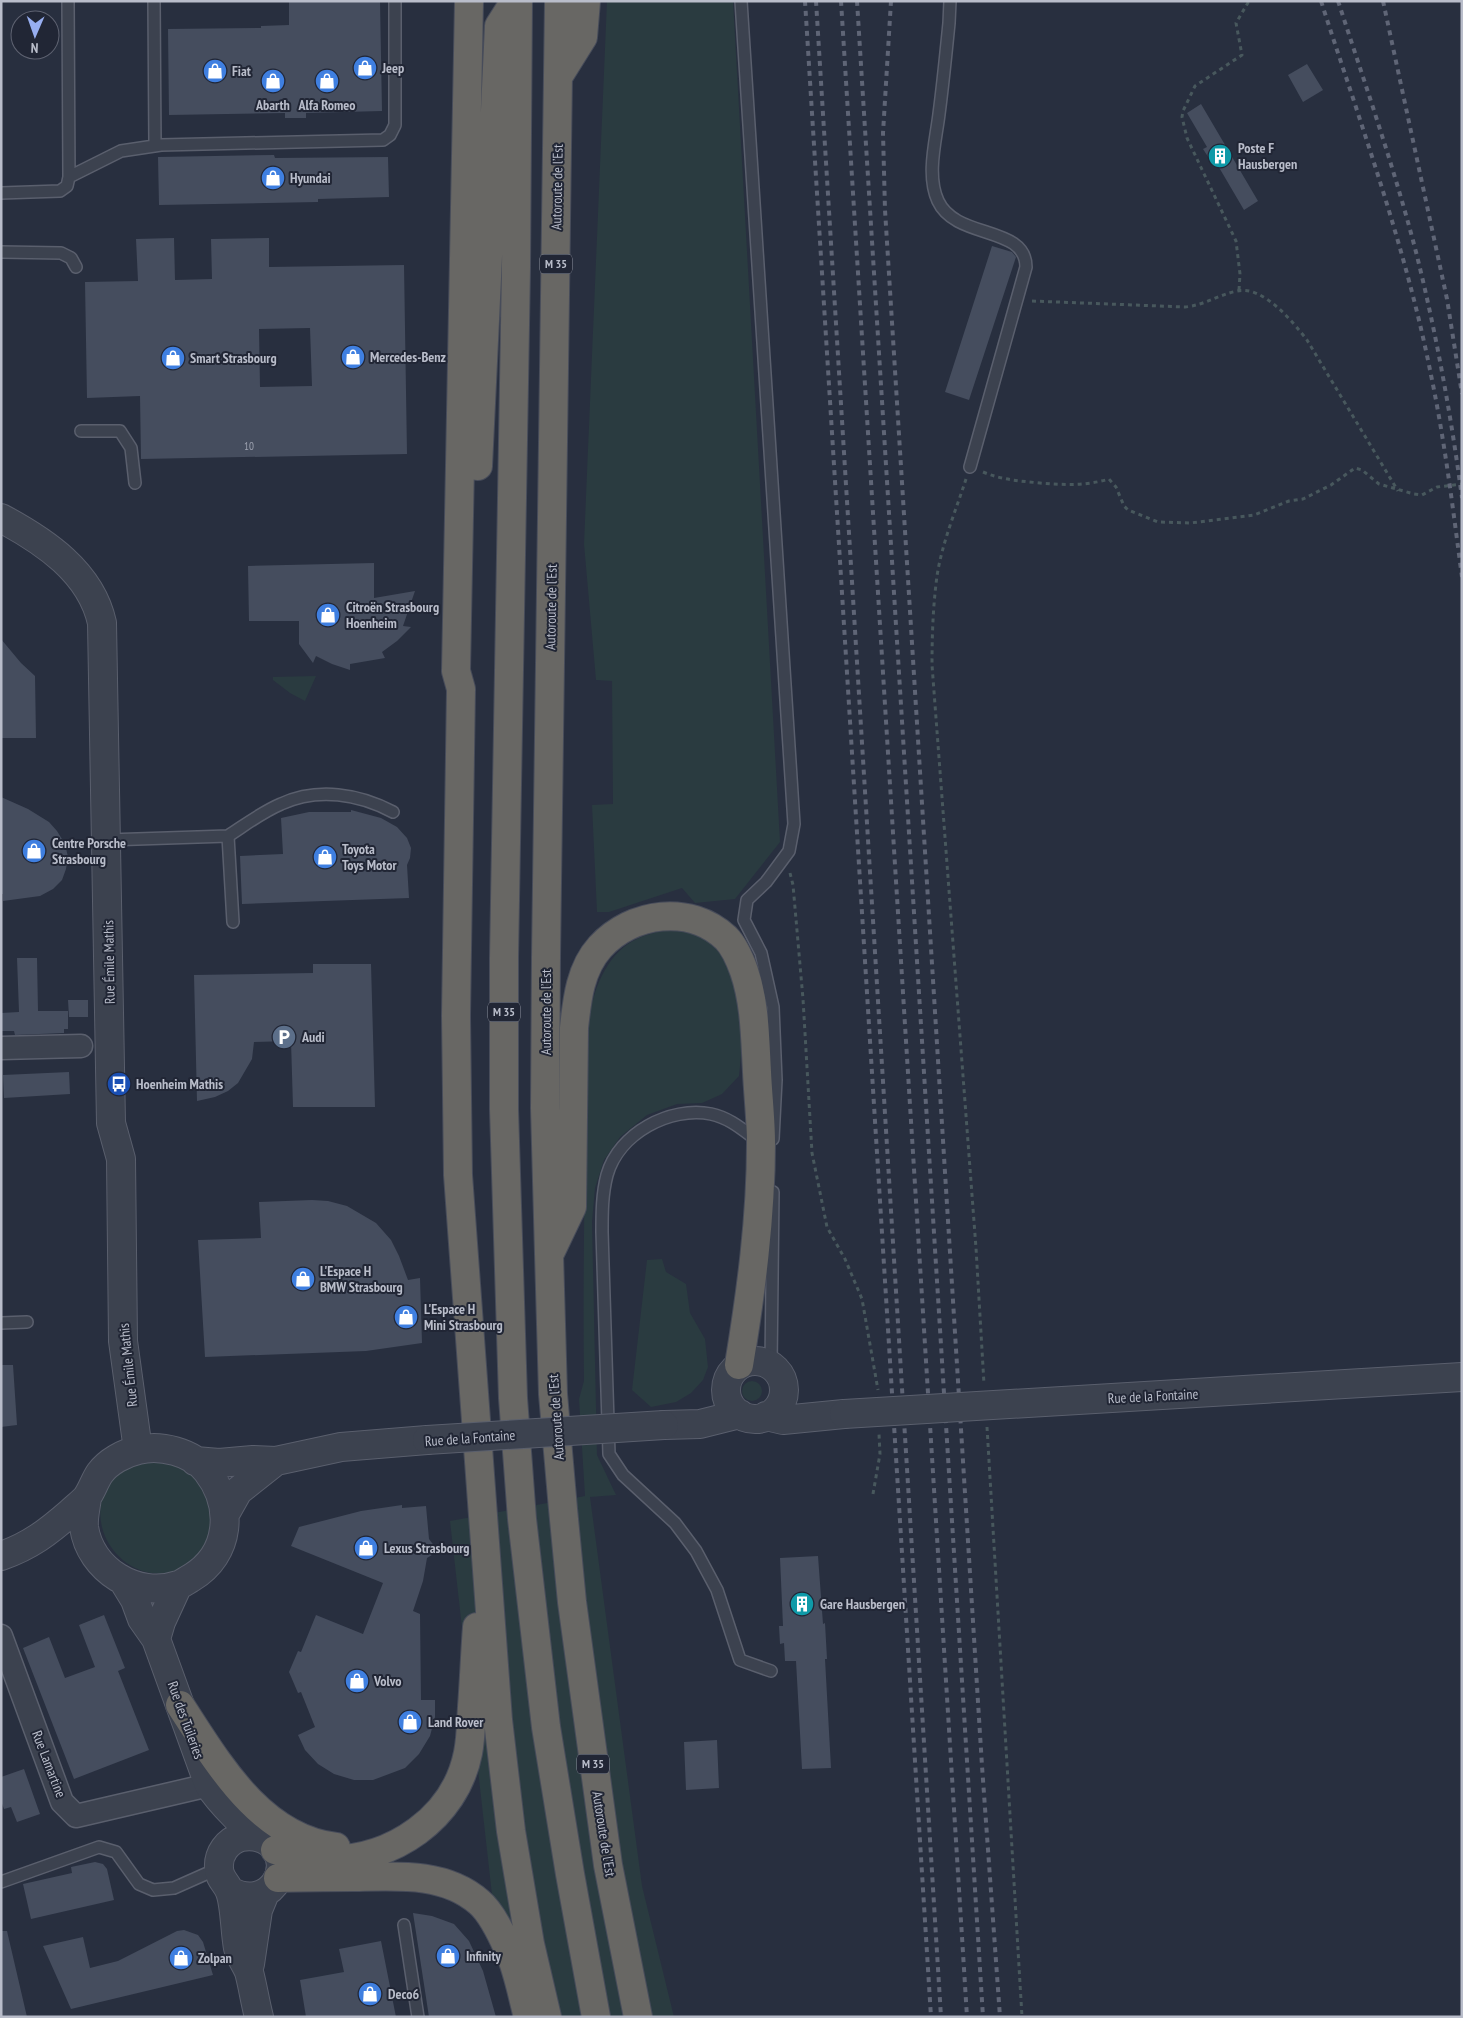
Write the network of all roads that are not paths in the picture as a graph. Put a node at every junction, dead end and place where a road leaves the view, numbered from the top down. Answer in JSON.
{"nodes":[{"id":1,"x":68,"y":1,"type":"edge"},
{"id":2,"x":154,"y":1,"type":"edge"},
{"id":3,"x":395,"y":1,"type":"edge"},
{"id":4,"x":456,"y":1,"type":"edge"},
{"id":5,"x":469,"y":1,"type":"edge"},
{"id":6,"x":514,"y":1,"type":"edge"},
{"id":7,"x":518,"y":1,"type":"edge"},
{"id":8,"x":559,"y":1,"type":"edge"},
{"id":9,"x":586,"y":1,"type":"edge"},
{"id":10,"x":741,"y":1,"type":"edge"},
{"id":11,"x":950,"y":1,"type":"edge"},
{"id":12,"x":468,"y":45,"type":"junction"},
{"id":13,"x":558,"y":77,"type":"junction"},
{"id":14,"x":155,"y":146,"type":"junction"},
{"id":15,"x":69,"y":177,"type":"junction"},
{"id":16,"x":1,"y":194,"type":"edge"},
{"id":17,"x":1,"y":252,"type":"edge"},
{"id":18,"x":76,"y":267,"type":"dead end"},
{"id":19,"x":80,"y":431,"type":"dead end"},
{"id":20,"x":970,"y":467,"type":"road end"},
{"id":21,"x":134,"y":483,"type":"dead end"},
{"id":22,"x":6,"y":524,"type":"edge"},
{"id":23,"x":461,"y":689,"type":"junction"},
{"id":24,"x":394,"y":812,"type":"dead end"},
{"id":25,"x":228,"y":836,"type":"junction"},
{"id":26,"x":107,"y":840,"type":"junction"},
{"id":27,"x":233,"y":922,"type":"dead end"},
{"id":28,"x":81,"y":1046,"type":"dead end"},
{"id":29,"x":1,"y":1048,"type":"edge"},
{"id":30,"x":761,"y":1143,"type":"junction"},
{"id":31,"x":773,"y":1176,"type":"dead end"},
{"id":32,"x":549,"y":1254,"type":"junction"},
{"id":33,"x":26,"y":1322,"type":"dead end"},
{"id":34,"x":1,"y":1323,"type":"edge"},
{"id":35,"x":740,"y":1366,"type":"junction"},
{"id":36,"x":777,"y":1377,"type":"junction"},
{"id":37,"x":1462,"y":1377,"type":"edge"},
{"id":38,"x":726,"y":1392,"type":"junction"},
{"id":39,"x":844,"y":1414,"type":"junction"},
{"id":40,"x":753,"y":1415,"type":"junction"},
{"id":41,"x":664,"y":1425,"type":"junction"},
{"id":42,"x":138,"y":1450,"type":"junction"},
{"id":43,"x":195,"y":1461,"type":"junction"},
{"id":44,"x":276,"y":1461,"type":"junction"},
{"id":45,"x":87,"y":1497,"type":"junction"},
{"id":46,"x":225,"y":1514,"type":"junction"},
{"id":47,"x":484,"y":1523,"type":"junction"},
{"id":48,"x":12,"y":1552,"type":"edge"},
{"id":49,"x":99,"y":1560,"type":"junction"},
{"id":50,"x":124,"y":1582,"type":"junction"},
{"id":51,"x":178,"y":1585,"type":"junction"},
{"id":52,"x":1,"y":1636,"type":"edge"},
{"id":53,"x":156,"y":1639,"type":"junction"},
{"id":54,"x":771,"y":1671,"type":"dead end"},
{"id":55,"x":180,"y":1705,"type":"junction"},
{"id":56,"x":214,"y":1793,"type":"junction"},
{"id":57,"x":264,"y":1843,"type":"junction"},
{"id":58,"x":378,"y":1851,"type":"junction"},
{"id":59,"x":224,"y":1870,"type":"junction"},
{"id":60,"x":1,"y":1882,"type":"edge"},
{"id":61,"x":272,"y":1885,"type":"junction"},
{"id":62,"x":404,"y":1925,"type":"dead end"},
{"id":63,"x":248,"y":1970,"type":"junction"},
{"id":64,"x":258,"y":2017,"type":"edge"},
{"id":65,"x":418,"y":2017,"type":"edge"},
{"id":66,"x":528,"y":2017,"type":"edge"},
{"id":67,"x":548,"y":2017,"type":"edge"},
{"id":68,"x":596,"y":2017,"type":"edge"},
{"id":69,"x":638,"y":2017,"type":"edge"}],
"edges":[{"from":1,"to":15,"type":"lane"},
{"from":2,"to":14,"type":"lane"},
{"from":3,"to":14,"type":"lane"},
{"from":4,"to":12,"type":"highway"},
{"from":5,"to":12,"type":"highway"},
{"from":6,"to":23,"type":"highway"},
{"from":7,"to":68,"type":"highway","number":"M 35"},
{"from":8,"to":13,"type":"highway","name":"Autoroute de l’Est","number":"M 35"},
{"from":9,"to":13,"type":"highway"},
{"from":10,"to":30,"type":"lane"},
{"from":11,"to":20,"type":"lane"},
{"from":12,"to":23,"type":"highway"},
{"from":13,"to":32,"type":"highway","name":"Autoroute de l’Est","number":"M 35"},
{"from":14,"to":15,"type":"lane"},
{"from":15,"to":16,"type":"lane"},
{"from":17,"to":18,"type":"lane"},
{"from":19,"to":21,"type":"lane"},
{"from":22,"to":26,"type":"street","name":"Rue Émile Mathis"},
{"from":23,"to":47,"type":"highway"},
{"from":24,"to":25,"type":"lane"},
{"from":25,"to":26,"type":"lane"},
{"from":25,"to":27,"type":"lane"},
{"from":26,"to":42,"type":"street","name":"Rue Émile Mathis"},
{"from":28,"to":29,"type":"street"},
{"from":30,"to":32,"type":"highway"},
{"from":30,"to":35,"type":"highway"},
{"from":30,"to":54,"type":"lane"},
{"from":31,"to":36,"type":"lane"},
{"from":32,"to":69,"type":"highway","name":"Autoroute de l’Est","number":"M 35"},
{"from":33,"to":34,"type":"lane"},
{"from":35,"to":36,"type":"street"},
{"from":35,"to":38,"type":"street"},
{"from":36,"to":39,"type":"street","name":"Rue de la Fontaine"},
{"from":36,"to":40,"type":"street"},
{"from":37,"to":39,"type":"street","name":"Rue de la Fontaine","bridge":true},
{"from":38,"to":40,"type":"street"},
{"from":38,"to":41,"type":"street","name":"Rue de la Fontaine"},
{"from":39,"to":40,"type":"street","name":"Rue de la Fontaine"},
{"from":40,"to":41,"type":"street","name":"Rue de la Fontaine"},
{"from":41,"to":44,"type":"street","name":"Rue de la Fontaine","bridge":true},
{"from":42,"to":43,"type":"street","name":"Rue de la Fontaine"},
{"from":42,"to":45,"type":"street","name":"Rue de la Fontaine"},
{"from":43,"to":44,"type":"street","name":"Rue de la Fontaine"},
{"from":43,"to":46,"type":"street","name":"Rue de la Fontaine"},
{"from":44,"to":46,"type":"street","name":"Rue de la Fontaine"},
{"from":45,"to":48,"type":"street","name":"Rue de la Fontaine"},
{"from":45,"to":49,"type":"street","name":"Rue de la Fontaine"},
{"from":46,"to":51,"type":"street","name":"Rue de la Fontaine"},
{"from":47,"to":58,"type":"highway"},
{"from":47,"to":67,"type":"highway"},
{"from":48,"to":49,"type":"street","name":"Rue de la Fontaine"},
{"from":49,"to":50,"type":"street","name":"Rue de la Fontaine"},
{"from":50,"to":51,"type":"street","name":"Rue de la Fontaine"},
{"from":50,"to":53,"type":"street","name":"Rue des Tuileries"},
{"from":51,"to":53,"type":"street"},
{"from":52,"to":56,"type":"street","name":"Rue Lamartine"},
{"from":53,"to":55,"type":"street","name":"Rue des Tuileries"},
{"from":55,"to":56,"type":"street","name":"Rue des Tuileries"},
{"from":55,"to":58,"type":"highway"},
{"from":56,"to":57,"type":"street","name":"Rue des Tuileries"},
{"from":56,"to":59,"type":"street","name":"Rue des Tuileries"},
{"from":57,"to":58,"type":"highway"},
{"from":57,"to":59,"type":"street"},
{"from":57,"to":61,"type":"street","name":"Rue des Tuileries"},
{"from":59,"to":60,"type":"lane"},
{"from":59,"to":61,"type":"street"},
{"from":59,"to":63,"type":"street","name":"Rue des Tuileries"},
{"from":61,"to":63,"type":"street","name":"Rue des Tuileries"},
{"from":61,"to":66,"type":"highway"},
{"from":62,"to":65,"type":"lane"},
{"from":63,"to":64,"type":"street","name":"Rue des Tuileries"}]}
